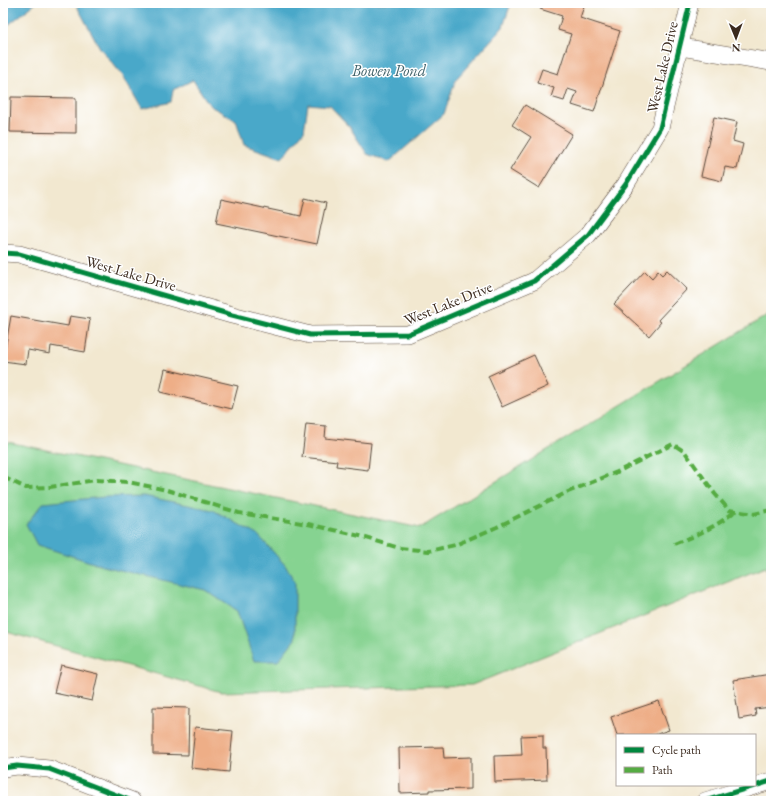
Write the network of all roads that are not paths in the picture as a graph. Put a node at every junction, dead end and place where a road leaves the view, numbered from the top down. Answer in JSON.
{"nodes":[{"id":1,"x":690,"y":3,"type":"edge"},
{"id":2,"x":681,"y":47,"type":"junction"},
{"id":3,"x":771,"y":62,"type":"edge"},
{"id":4,"x":3,"y":253,"type":"edge"},
{"id":5,"x":3,"y":768,"type":"edge"},
{"id":6,"x":771,"y":781,"type":"edge"},
{"id":7,"x":754,"y":786,"type":"edge"},
{"id":8,"x":756,"y":786,"type":"edge"},
{"id":9,"x":132,"y":801,"type":"edge"},
{"id":10,"x":705,"y":801,"type":"edge"}],
"edges":[{"from":1,"to":2,"type":"street","name":"West Lake Drive"},
{"from":2,"to":3,"type":"street"},
{"from":2,"to":4,"type":"street","name":"West Lake Drive"},
{"from":5,"to":9,"type":"street"},
{"from":6,"to":8,"type":"street"},
{"from":7,"to":10,"type":"street"}]}
